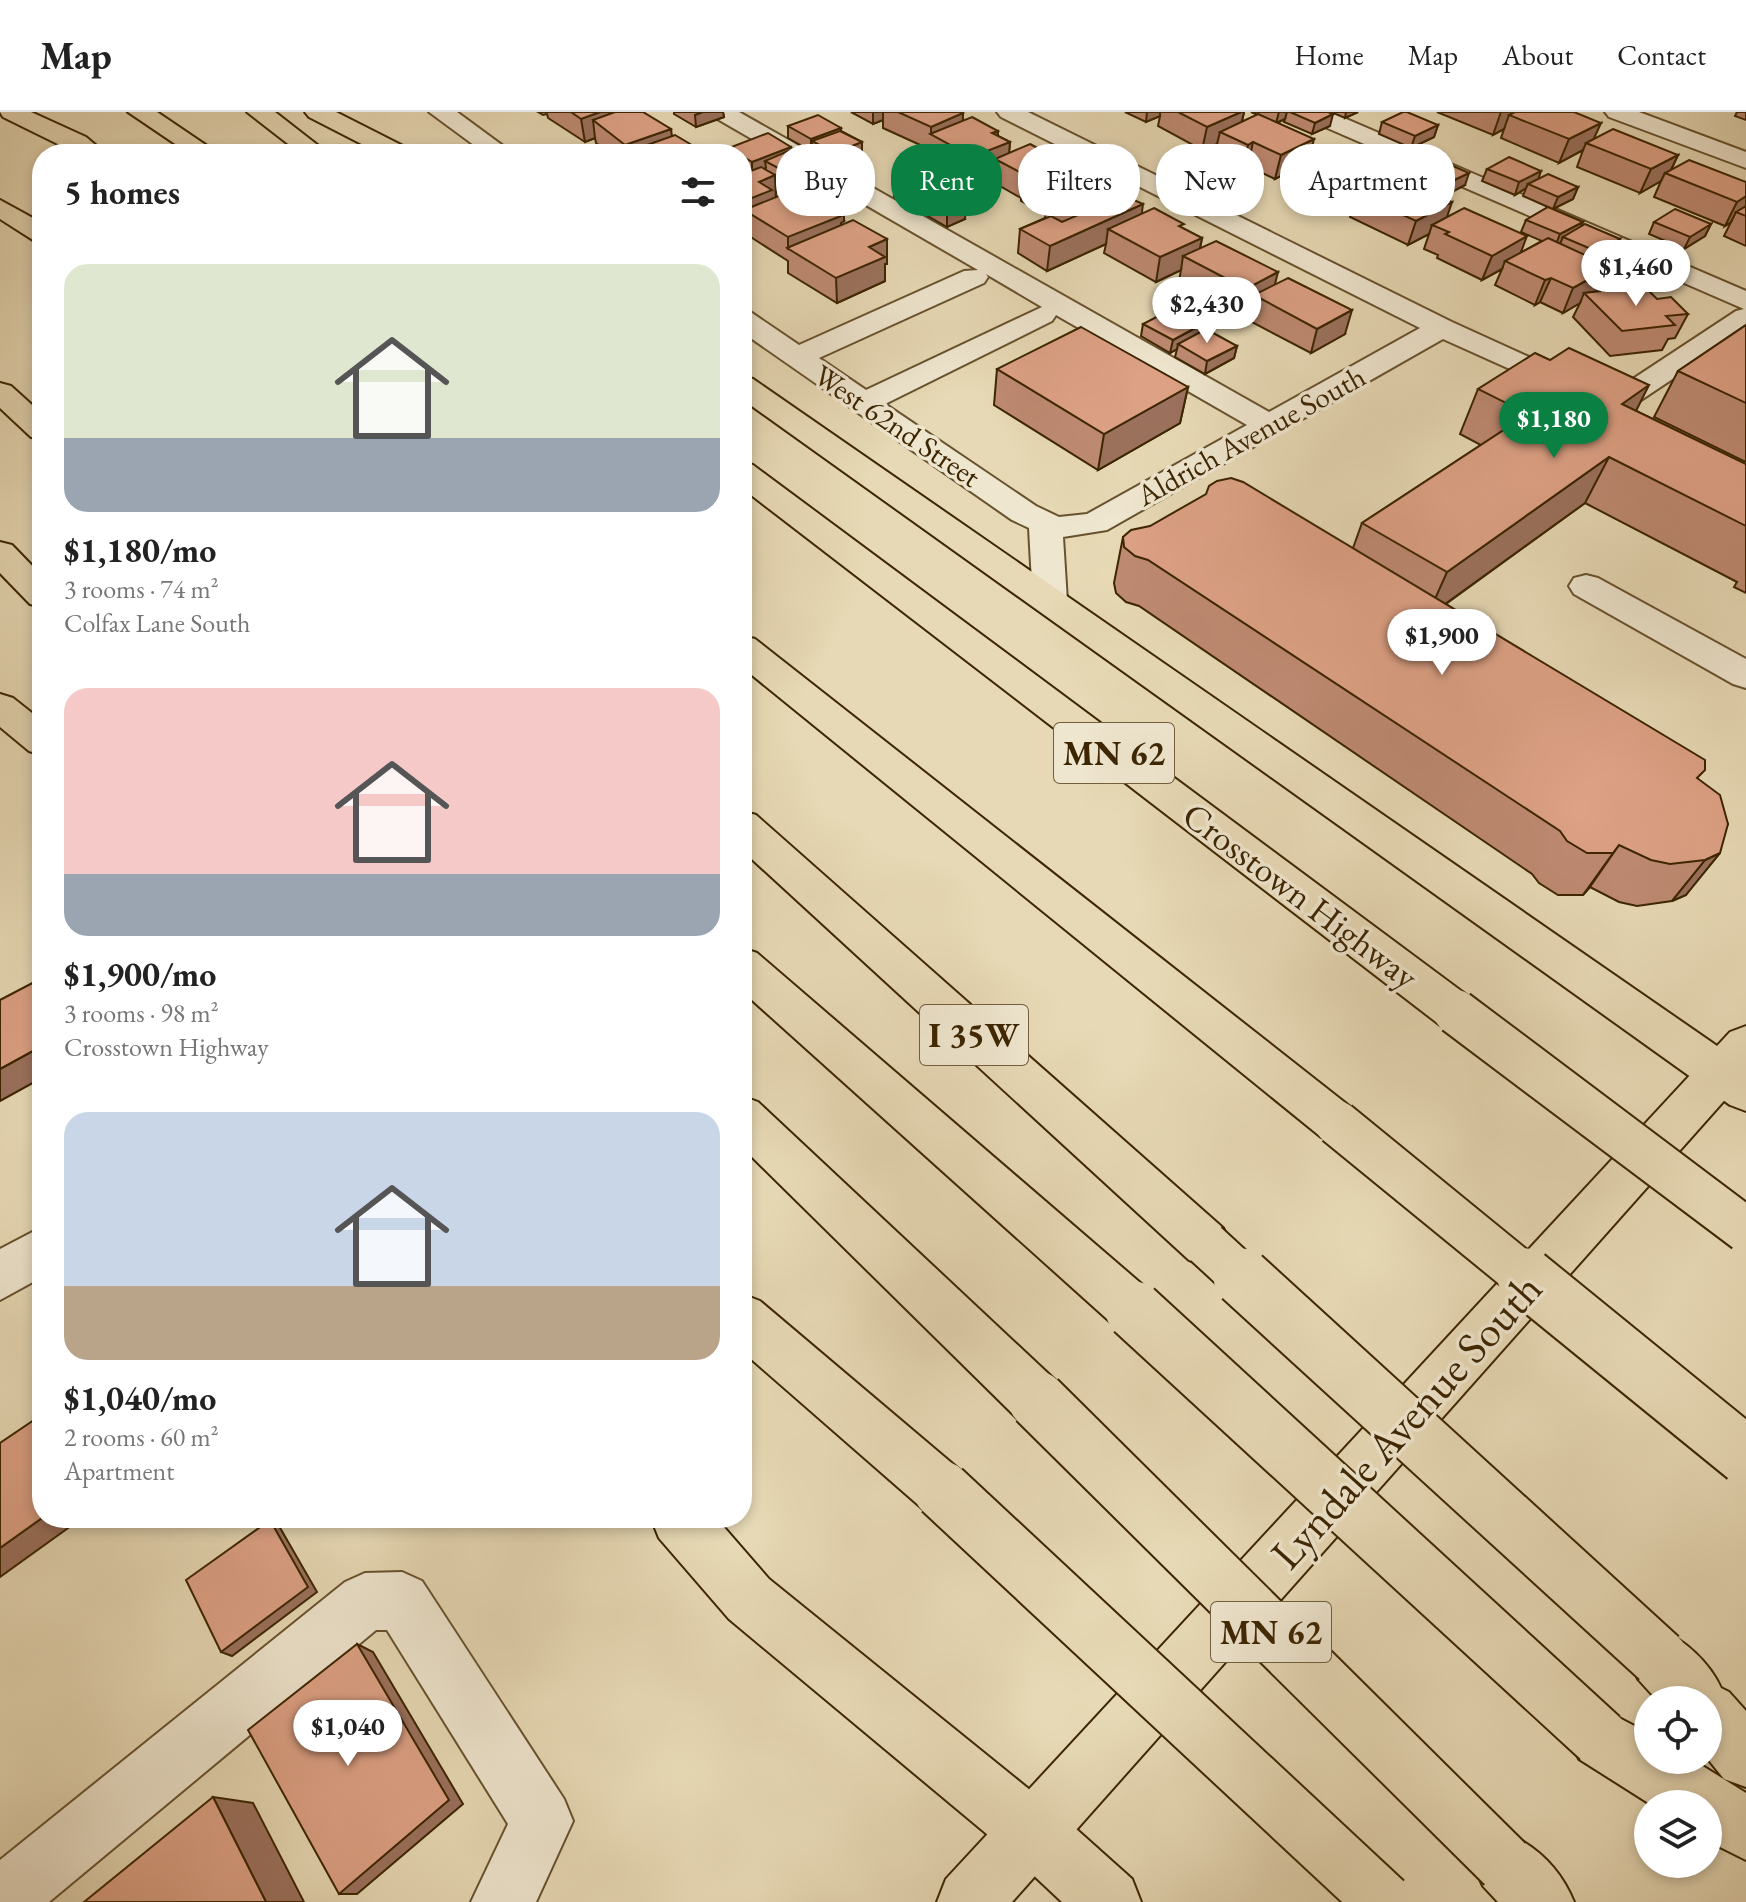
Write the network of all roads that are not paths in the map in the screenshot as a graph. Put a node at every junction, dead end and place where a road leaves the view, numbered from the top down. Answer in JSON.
{"nodes":[{"id":1,"x":11,"y":112,"type":"edge"},
{"id":2,"x":140,"y":112,"type":"edge"},
{"id":3,"x":259,"y":112,"type":"edge"},
{"id":4,"x":317,"y":112,"type":"edge"},
{"id":5,"x":441,"y":112,"type":"edge"},
{"id":6,"x":722,"y":112,"type":"edge"},
{"id":7,"x":1009,"y":112,"type":"edge"},
{"id":8,"x":1310,"y":112,"type":"edge"},
{"id":9,"x":1617,"y":112,"type":"edge"},
{"id":10,"x":80,"y":144,"type":"edge"},
{"id":11,"x":191,"y":144,"type":"edge"},
{"id":12,"x":303,"y":144,"type":"edge"},
{"id":13,"x":380,"y":144,"type":"edge"},
{"id":14,"x":487,"y":144,"type":"edge"},
{"id":15,"x":1746,"y":161,"type":"edge"},
{"id":16,"x":0,"y":208,"type":"edge"},
{"id":17,"x":32,"y":228,"type":"edge"},
{"id":18,"x":974,"y":277,"type":"dead end"},
{"id":19,"x":1746,"y":301,"type":"edge"},
{"id":20,"x":1042,"y":315,"type":"dead end"},
{"id":21,"x":1746,"y":317,"type":"edge"},
{"id":22,"x":752,"y":326,"type":"edge"},
{"id":23,"x":1442,"y":328,"type":"junction"},
{"id":24,"x":797,"y":357,"type":"junction"},
{"id":25,"x":0,"y":392,"type":"edge"},
{"id":26,"x":752,"y":392,"type":"edge"},
{"id":27,"x":863,"y":403,"type":"junction"},
{"id":28,"x":32,"y":420,"type":"edge"},
{"id":29,"x":1271,"y":426,"type":"junction"},
{"id":30,"x":757,"y":489,"type":"edge"},
{"id":31,"x":1050,"y":526,"type":"junction"},
{"id":32,"x":0,"y":553,"type":"edge"},
{"id":33,"x":32,"y":586,"type":"edge"},
{"id":34,"x":1586,"y":586,"type":"dead end"},
{"id":35,"x":1050,"y":601,"type":"junction"},
{"id":36,"x":752,"y":656,"type":"edge"},
{"id":37,"x":1746,"y":675,"type":"edge"},
{"id":38,"x":0,"y":707,"type":"edge"},
{"id":39,"x":32,"y":733,"type":"edge"},
{"id":40,"x":752,"y":835,"type":"edge"},
{"id":41,"x":752,"y":974,"type":"edge"},
{"id":42,"x":1737,"y":1070,"type":"edge"},
{"id":43,"x":752,"y":1126,"type":"edge"},
{"id":44,"x":1746,"y":1230,"type":"edge"},
{"id":45,"x":32,"y":1256,"type":"edge"},
{"id":46,"x":0,"y":1276,"type":"edge"},
{"id":47,"x":752,"y":1327,"type":"edge"},
{"id":48,"x":1746,"y":1456,"type":"edge"},
{"id":49,"x":688,"y":1528,"type":"edge"},
{"id":50,"x":1678,"y":1679,"type":"edge"},
{"id":51,"x":1722,"y":1729,"type":"edge"},
{"id":52,"x":1746,"y":1757,"type":"edge"},
{"id":53,"x":1684,"y":1790,"type":"edge"},
{"id":54,"x":1722,"y":1814,"type":"edge"},
{"id":55,"x":1746,"y":1829,"type":"edge"},
{"id":56,"x":1034,"y":1833,"type":"junction"},
{"id":57,"x":1524,"y":1883,"type":"edge"},
{"id":58,"x":0,"y":1901,"type":"edge"},
{"id":59,"x":503,"y":1902,"type":"edge"},
{"id":60,"x":969,"y":1902,"type":"edge"},
{"id":61,"x":1109,"y":1902,"type":"edge"},
{"id":62,"x":1384,"y":1902,"type":"edge"}],
"edges":[{"from":1,"to":10,"type":"main road"},
{"from":2,"to":11,"type":"main road"},
{"from":3,"to":12,"type":"main road"},
{"from":4,"to":13,"type":"main road"},
{"from":5,"to":14,"type":"street"},
{"from":6,"to":29,"type":"street"},
{"from":7,"to":23,"type":"street"},
{"from":8,"to":19,"type":"street"},
{"from":9,"to":15,"type":"street"},
{"from":16,"to":17,"type":"main road"},
{"from":18,"to":24,"type":"street"},
{"from":20,"to":27,"type":"street"},
{"from":21,"to":23,"type":"street"},
{"from":22,"to":24,"type":"street","name":"West 62nd Street"},
{"from":23,"to":29,"type":"street","name":"Aldrich Avenue South"},
{"from":24,"to":27,"type":"street","name":"West 62nd Street"},
{"from":25,"to":28,"type":"main road"},
{"from":26,"to":35,"type":"main road"},
{"from":27,"to":31,"type":"street","name":"West 62nd Street"},
{"from":29,"to":31,"type":"street","name":"Aldrich Avenue South"},
{"from":30,"to":44,"type":"main road","name":"Crosstown Highway","number":"MN 62","bridge":true},
{"from":31,"to":35,"type":"street"},
{"from":32,"to":33,"type":"main road"},
{"from":34,"to":37,"type":"street"},
{"from":35,"to":42,"type":"main road"},
{"from":36,"to":48,"type":"main road","bridge":true},
{"from":38,"to":39,"type":"main road"},
{"from":40,"to":50,"type":"main road","number":"I 35W","bridge":true},
{"from":41,"to":53,"type":"main road","bridge":true},
{"from":42,"to":56,"type":"main road","name":"Lyndale Avenue South"},
{"from":43,"to":57,"type":"main road","number":"MN 62","bridge":true},
{"from":45,"to":46,"type":"street"},
{"from":47,"to":62,"type":"main road","bridge":true},
{"from":49,"to":56,"type":"main road"},
{"from":51,"to":52,"type":"main road"},
{"from":54,"to":55,"type":"main road"},
{"from":56,"to":60,"type":"main road","name":"Lyndale Avenue South"},
{"from":56,"to":61,"type":"main road"},
{"from":58,"to":59,"type":"street"}]}
